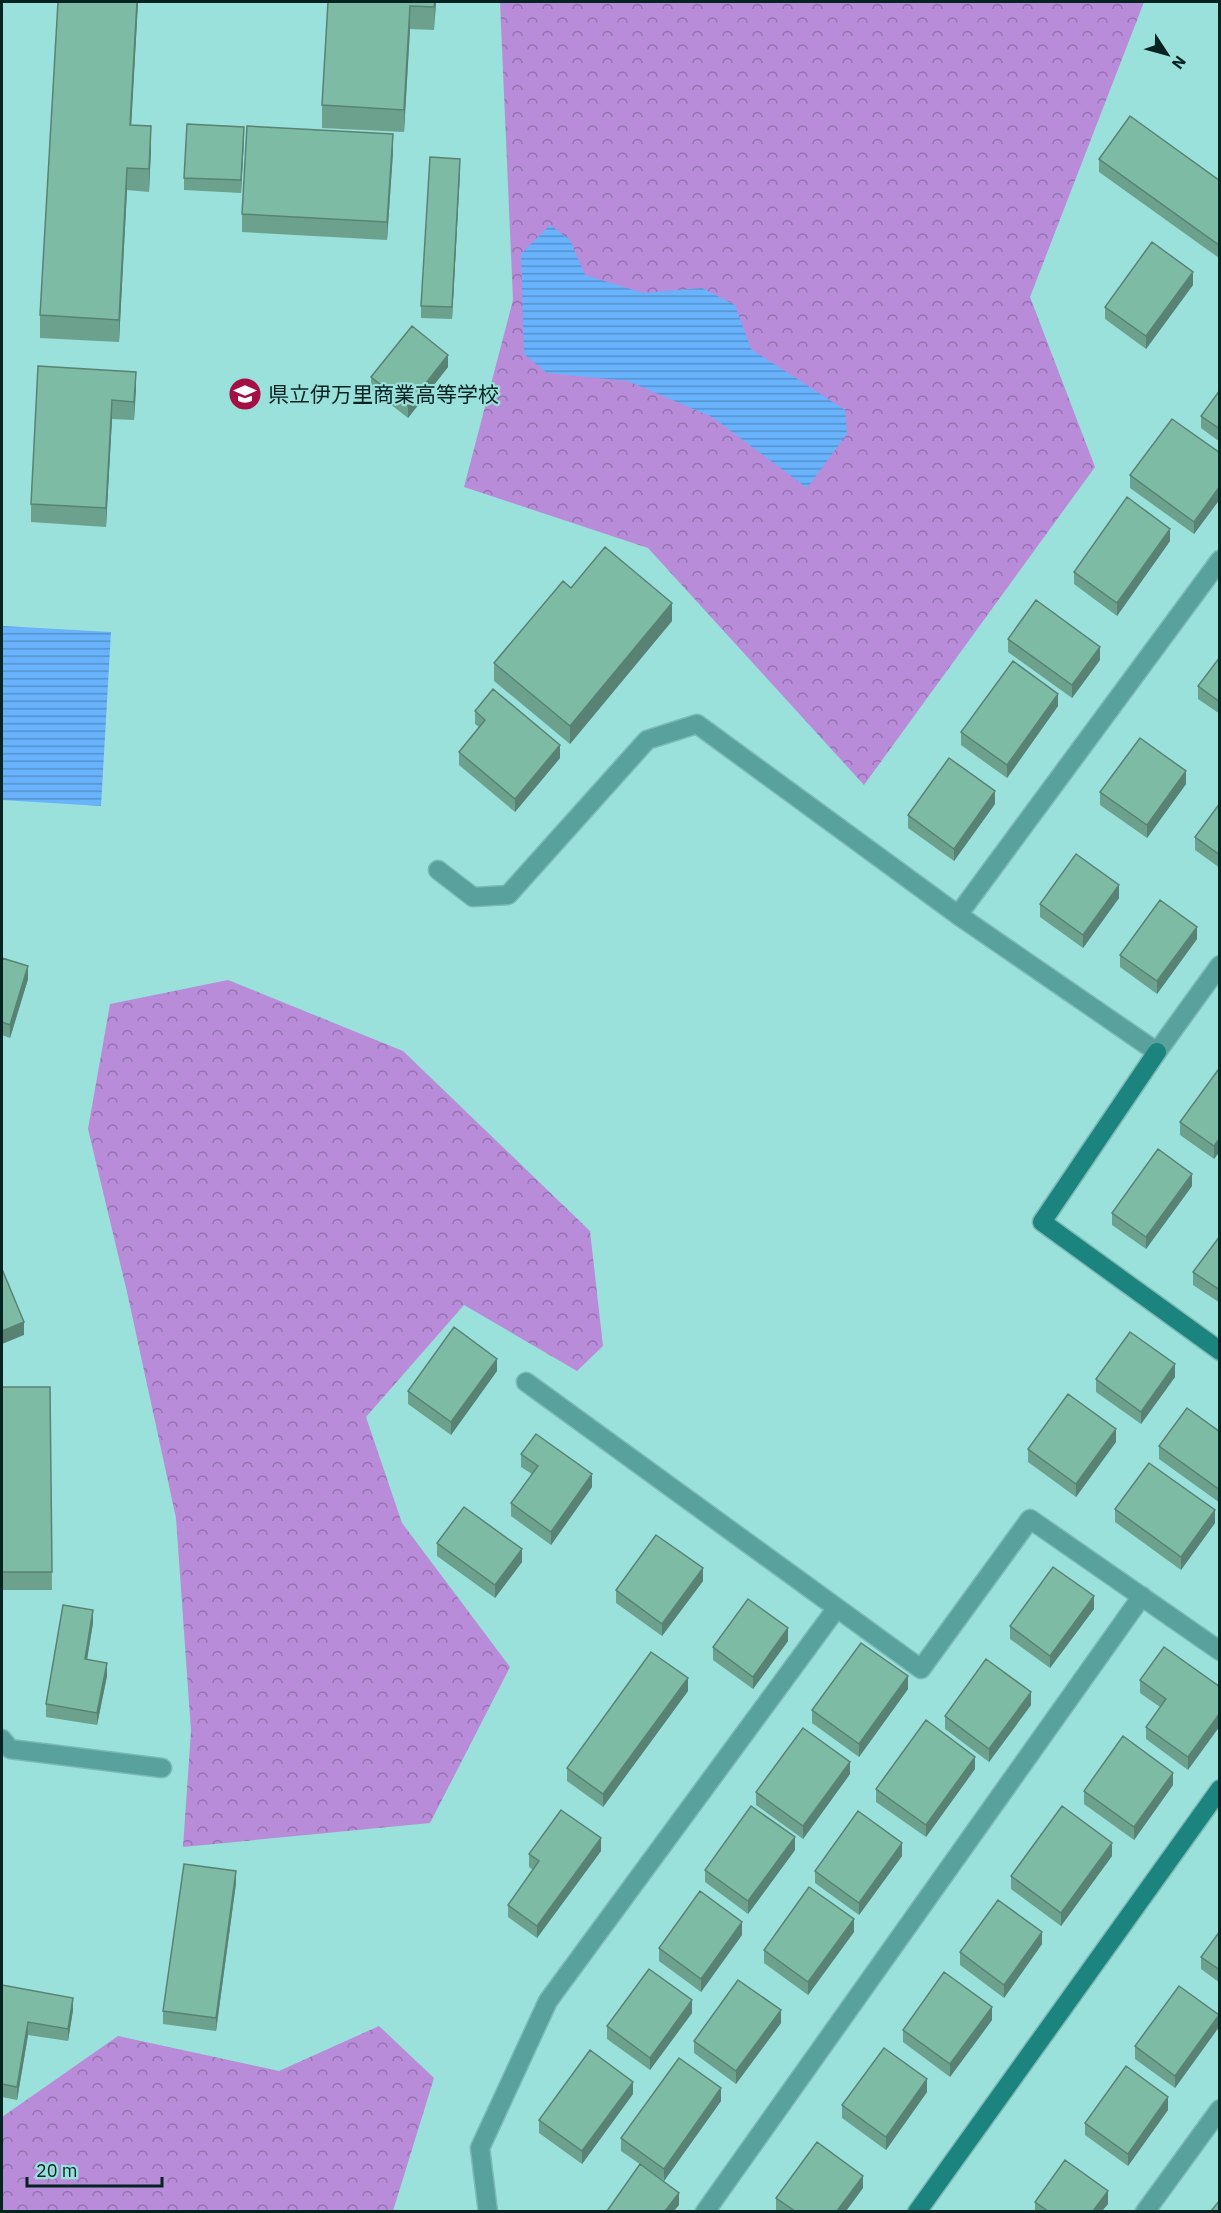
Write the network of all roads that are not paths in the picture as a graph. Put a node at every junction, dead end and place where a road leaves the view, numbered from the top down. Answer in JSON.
{"nodes":[{"id":1,"x":1220,"y":560,"type":"edge"},
{"id":2,"x":438,"y":870,"type":"dead end"},
{"id":3,"x":958,"y":915,"type":"junction"},
{"id":4,"x":1220,"y":965,"type":"edge"},
{"id":5,"x":1157,"y":1052,"type":"junction"},
{"id":6,"x":1220,"y":1351,"type":"edge"},
{"id":7,"x":525,"y":1382,"type":"dead end"},
{"id":8,"x":1143,"y":1596,"type":"junction"},
{"id":9,"x":836,"y":1609,"type":"junction"},
{"id":10,"x":1220,"y":1651,"type":"edge"},
{"id":11,"x":2,"y":1739,"type":"edge"},
{"id":12,"x":162,"y":1768,"type":"dead end"},
{"id":13,"x":1220,"y":1789,"type":"edge"},
{"id":14,"x":1220,"y":2109,"type":"edge"},
{"id":15,"x":488,"y":2211,"type":"edge"},
{"id":16,"x":705,"y":2211,"type":"edge"},
{"id":17,"x":916,"y":2211,"type":"edge"},
{"id":18,"x":1145,"y":2211,"type":"edge"}],
"edges":[{"from":1,"to":3,"type":"street"},
{"from":2,"to":3,"type":"street"},
{"from":3,"to":5,"type":"street"},
{"from":4,"to":5,"type":"street"},
{"from":5,"to":6,"type":"street"},
{"from":7,"to":9,"type":"street"},
{"from":8,"to":9,"type":"street"},
{"from":8,"to":10,"type":"street"},
{"from":8,"to":16,"type":"street"},
{"from":9,"to":15,"type":"street"},
{"from":11,"to":12,"type":"street"},
{"from":13,"to":17,"type":"street"},
{"from":14,"to":18,"type":"street"}]}
